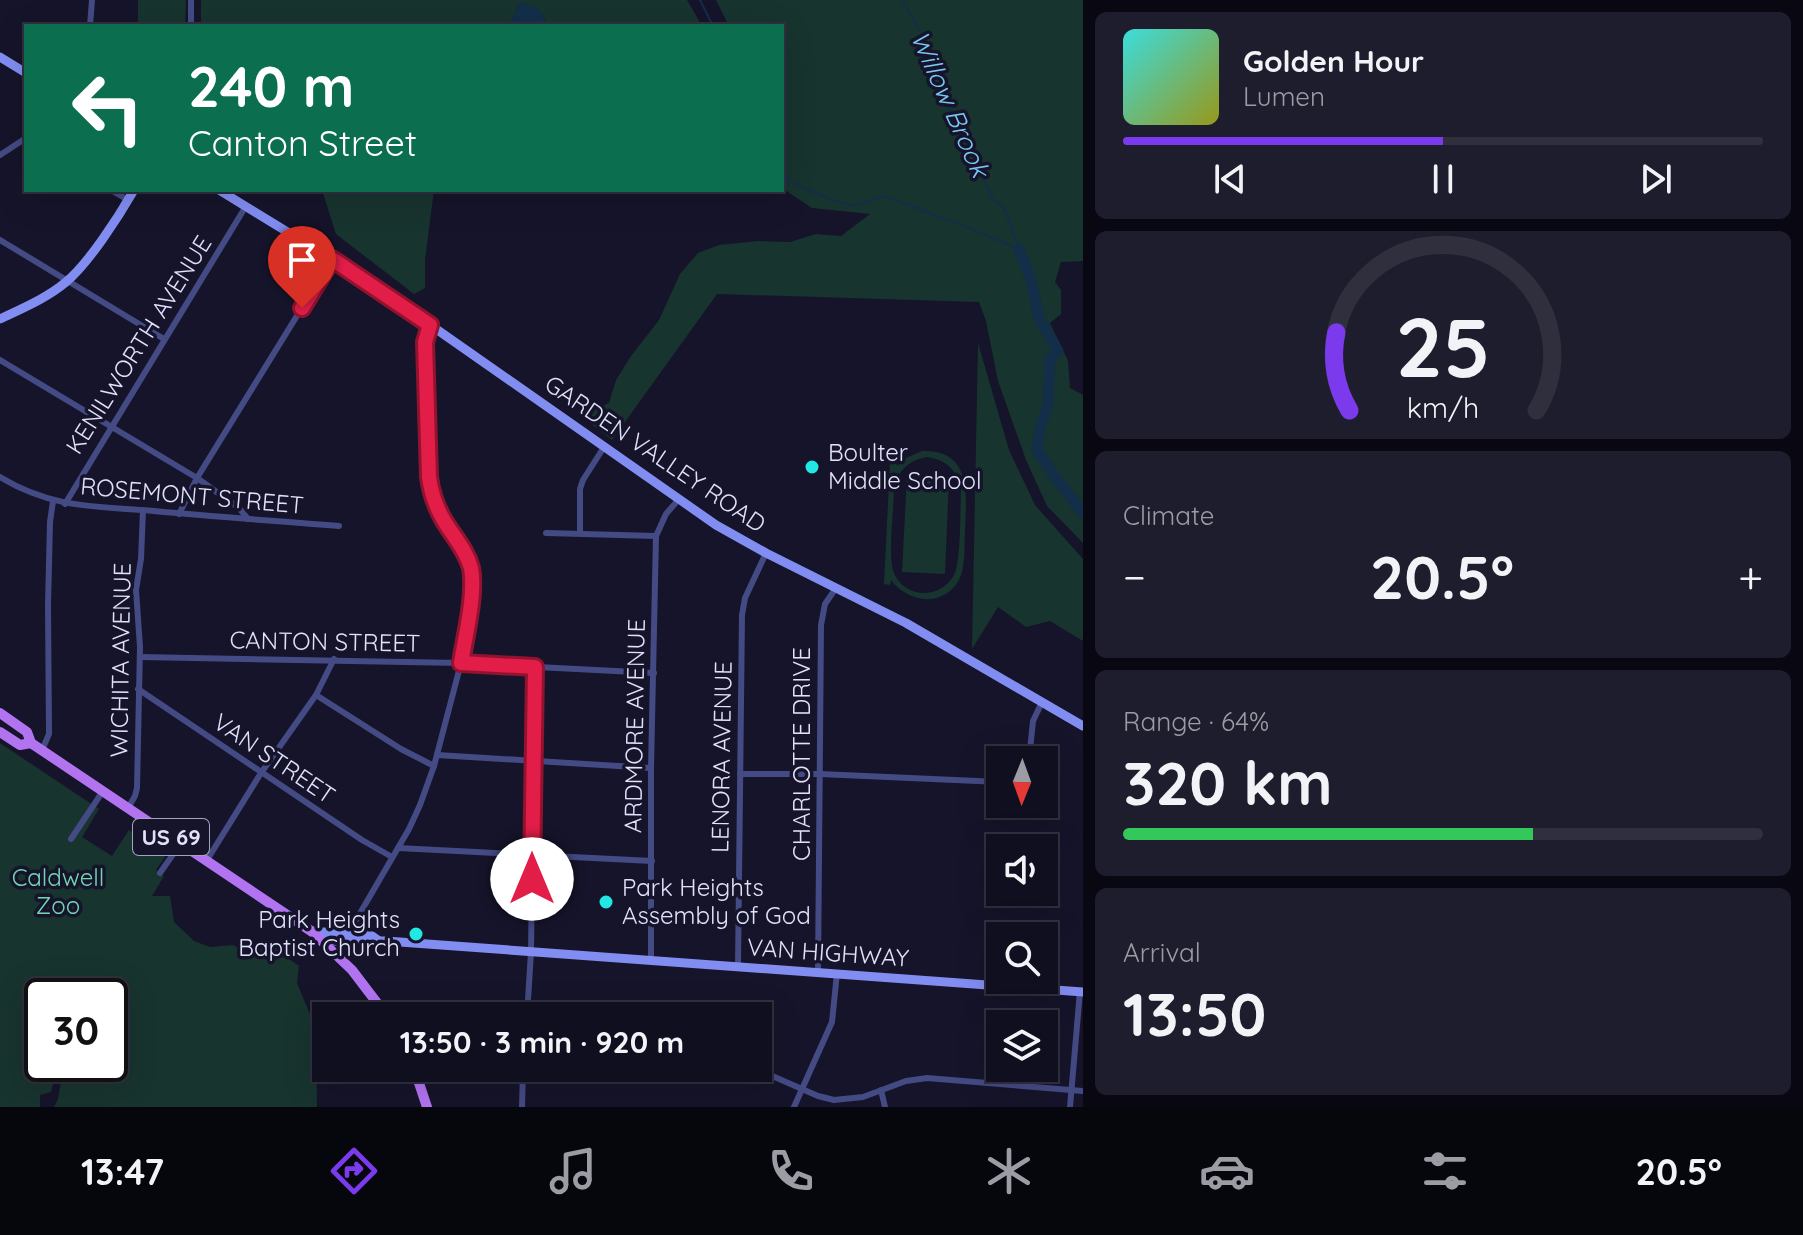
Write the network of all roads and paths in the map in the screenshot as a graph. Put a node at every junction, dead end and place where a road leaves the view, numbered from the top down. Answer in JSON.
{"nodes":[{"id":1,"x":92,"y":0,"type":"edge"},
{"id":2,"x":191,"y":0,"type":"edge"},
{"id":3,"x":90,"y":24,"type":"edge"},
{"id":4,"x":191,"y":24,"type":"edge"},
{"id":5,"x":0,"y":57,"type":"edge"},
{"id":6,"x":24,"y":72,"type":"edge"},
{"id":7,"x":24,"y":139,"type":"edge"},
{"id":8,"x":0,"y":155,"type":"edge"},
{"id":9,"x":114,"y":192,"type":"edge"},
{"id":10,"x":133,"y":192,"type":"edge"},
{"id":11,"x":222,"y":192,"type":"edge"},
{"id":12,"x":128,"y":200,"type":"junction"},
{"id":13,"x":246,"y":206,"type":"junction"},
{"id":14,"x":0,"y":240,"type":"edge"},
{"id":15,"x":332,"y":259,"type":"junction"},
{"id":16,"x":67,"y":281,"type":"junction"},
{"id":17,"x":0,"y":319,"type":"edge"},
{"id":18,"x":430,"y":325,"type":"junction"},
{"id":19,"x":164,"y":339,"type":"junction"},
{"id":20,"x":0,"y":360,"type":"edge"},
{"id":21,"x":111,"y":427,"type":"junction"},
{"id":22,"x":604,"y":447,"type":"junction"},
{"id":23,"x":0,"y":477,"type":"edge"},
{"id":24,"x":197,"y":478,"type":"junction"},
{"id":25,"x":679,"y":499,"type":"junction"},
{"id":26,"x":53,"y":501,"type":"junction"},
{"id":27,"x":65,"y":504,"type":"junction"},
{"id":28,"x":143,"y":510,"type":"junction"},
{"id":29,"x":179,"y":514,"type":"junction"},
{"id":30,"x":248,"y":519,"type":"junction"},
{"id":31,"x":339,"y":526,"type":"dead end"},
{"id":32,"x":546,"y":533,"type":"dead end"},
{"id":33,"x":580,"y":533,"type":"junction"},
{"id":34,"x":656,"y":536,"type":"junction"},
{"id":35,"x":766,"y":553,"type":"junction"},
{"id":36,"x":836,"y":588,"type":"junction"},
{"id":37,"x":140,"y":657,"type":"junction"},
{"id":38,"x":334,"y":659,"type":"junction"},
{"id":39,"x":461,"y":663,"type":"junction"},
{"id":40,"x":535,"y":667,"type":"junction"},
{"id":41,"x":654,"y":673,"type":"junction"},
{"id":42,"x":138,"y":689,"type":"junction"},
{"id":43,"x":316,"y":695,"type":"junction"},
{"id":44,"x":1042,"y":702,"type":"junction"},
{"id":45,"x":0,"y":713,"type":"edge"},
{"id":46,"x":1083,"y":726,"type":"edge"},
{"id":47,"x":0,"y":732,"type":"edge"},
{"id":48,"x":31,"y":743,"type":"junction"},
{"id":49,"x":1030,"y":746,"type":"edge"},
{"id":50,"x":42,"y":750,"type":"junction"},
{"id":51,"x":437,"y":755,"type":"junction"},
{"id":52,"x":532,"y":761,"type":"junction"},
{"id":53,"x":434,"y":766,"type":"junction"},
{"id":54,"x":651,"y":768,"type":"junction"},
{"id":55,"x":261,"y":773,"type":"junction"},
{"id":56,"x":740,"y":774,"type":"junction"},
{"id":57,"x":820,"y":774,"type":"junction"},
{"id":58,"x":986,"y":781,"type":"edge"},
{"id":59,"x":103,"y":791,"type":"junction"},
{"id":60,"x":127,"y":808,"type":"junction"},
{"id":61,"x":71,"y":839,"type":"dead end"},
{"id":62,"x":181,"y":843,"type":"junction"},
{"id":63,"x":398,"y":848,"type":"junction"},
{"id":64,"x":532,"y":855,"type":"junction"},
{"id":65,"x":392,"y":857,"type":"junction"},
{"id":66,"x":207,"y":860,"type":"junction"},
{"id":67,"x":652,"y":861,"type":"junction"},
{"id":68,"x":160,"y":873,"type":"dead end"},
{"id":69,"x":311,"y":931,"type":"junction"},
{"id":70,"x":348,"y":934,"type":"junction"},
{"id":71,"x":322,"y":940,"type":"junction"},
{"id":72,"x":379,"y":941,"type":"junction"},
{"id":73,"x":531,"y":952,"type":"junction"},
{"id":74,"x":651,"y":960,"type":"junction"},
{"id":75,"x":738,"y":967,"type":"junction"},
{"id":76,"x":818,"y":972,"type":"junction"},
{"id":77,"x":837,"y":973,"type":"junction"},
{"id":78,"x":1082,"y":992,"type":"edge"},
{"id":79,"x":376,"y":1002,"type":"edge"},
{"id":80,"x":528,"y":1002,"type":"edge"},
{"id":81,"x":772,"y":1076,"type":"edge"},
{"id":82,"x":419,"y":1082,"type":"edge"},
{"id":83,"x":523,"y":1082,"type":"edge"},
{"id":84,"x":803,"y":1089,"type":"junction"},
{"id":85,"x":881,"y":1090,"type":"junction"},
{"id":86,"x":1071,"y":1091,"type":"junction"},
{"id":87,"x":1083,"y":1091,"type":"edge"},
{"id":88,"x":427,"y":1107,"type":"edge"},
{"id":89,"x":522,"y":1107,"type":"edge"},
{"id":90,"x":794,"y":1107,"type":"edge"},
{"id":91,"x":885,"y":1107,"type":"edge"},
{"id":92,"x":1070,"y":1107,"type":"edge"}],
"edges":[{"from":1,"to":3,"type":"street"},
{"from":2,"to":4,"type":"street"},
{"from":5,"to":6,"type":"street"},
{"from":7,"to":8,"type":"street"},
{"from":9,"to":12,"type":"street"},
{"from":10,"to":12,"type":"street"},
{"from":11,"to":13,"type":"street","name":"GARDEN VALLEY ROAD"},
{"from":12,"to":16,"type":"street"},
{"from":13,"to":15,"type":"street","name":"GARDEN VALLEY ROAD"},
{"from":13,"to":19,"type":"street","name":"KENILWORTH AVENUE"},
{"from":14,"to":16,"type":"street"},
{"from":15,"to":18,"type":"street","name":"GARDEN VALLEY ROAD"},
{"from":15,"to":24,"type":"street"},
{"from":16,"to":17,"type":"street"},
{"from":16,"to":19,"type":"street"},
{"from":18,"to":22,"type":"street","name":"GARDEN VALLEY ROAD"},
{"from":18,"to":39,"type":"street"},
{"from":19,"to":21,"type":"street","name":"KENILWORTH AVENUE"},
{"from":20,"to":21,"type":"street"},
{"from":21,"to":24,"type":"street"},
{"from":21,"to":27,"type":"street","name":"KENILWORTH AVENUE"},
{"from":22,"to":25,"type":"street","name":"GARDEN VALLEY ROAD"},
{"from":22,"to":33,"type":"street"},
{"from":23,"to":26,"type":"street","name":"ROSEMONT STREET"},
{"from":24,"to":29,"type":"street"},
{"from":24,"to":30,"type":"street"},
{"from":25,"to":34,"type":"street"},
{"from":25,"to":35,"type":"street","name":"GARDEN VALLEY ROAD"},
{"from":26,"to":27,"type":"street","name":"ROSEMONT STREET"},
{"from":26,"to":50,"type":"street"},
{"from":27,"to":28,"type":"street","name":"ROSEMONT STREET"},
{"from":28,"to":29,"type":"street","name":"ROSEMONT STREET"},
{"from":28,"to":37,"type":"street","name":"WICHITA AVENUE"},
{"from":29,"to":30,"type":"street","name":"ROSEMONT STREET"},
{"from":30,"to":31,"type":"street","name":"ROSEMONT STREET"},
{"from":32,"to":33,"type":"street"},
{"from":33,"to":34,"type":"street"},
{"from":34,"to":41,"type":"street","name":"ARDMORE AVENUE"},
{"from":35,"to":36,"type":"street","name":"GARDEN VALLEY ROAD"},
{"from":35,"to":56,"type":"street","name":"LENORA AVENUE"},
{"from":36,"to":44,"type":"street","name":"GARDEN VALLEY ROAD"},
{"from":36,"to":57,"type":"street","name":"CHARLOTTE DRIVE"},
{"from":37,"to":38,"type":"street","name":"CANTON STREET"},
{"from":37,"to":42,"type":"street","name":"WICHITA AVENUE"},
{"from":38,"to":39,"type":"street","name":"CANTON STREET"},
{"from":38,"to":43,"type":"street"},
{"from":39,"to":40,"type":"street","name":"CANTON STREET"},
{"from":39,"to":51,"type":"street"},
{"from":40,"to":41,"type":"street","name":"CANTON STREET"},
{"from":40,"to":52,"type":"street"},
{"from":41,"to":54,"type":"street","name":"ARDMORE AVENUE"},
{"from":42,"to":55,"type":"street","name":"VAN STREET"},
{"from":42,"to":60,"type":"street","name":"WICHITA AVENUE"},
{"from":43,"to":53,"type":"street"},
{"from":43,"to":55,"type":"street"},
{"from":44,"to":46,"type":"street","name":"GARDEN VALLEY ROAD"},
{"from":44,"to":49,"type":"street"},
{"from":45,"to":48,"type":"main road","number":"US 69"},
{"from":47,"to":48,"type":"main road","number":"US 69"},
{"from":48,"to":50,"type":"main road","number":"US 69"},
{"from":50,"to":59,"type":"main road","number":"US 69"},
{"from":51,"to":52,"type":"street"},
{"from":51,"to":53,"type":"street"},
{"from":52,"to":54,"type":"street"},
{"from":52,"to":64,"type":"street"},
{"from":53,"to":63,"type":"street"},
{"from":54,"to":67,"type":"street","name":"ARDMORE AVENUE"},
{"from":55,"to":65,"type":"street","name":"VAN STREET"},
{"from":55,"to":66,"type":"street"},
{"from":56,"to":57,"type":"street"},
{"from":56,"to":75,"type":"street","name":"LENORA AVENUE"},
{"from":57,"to":58,"type":"street"},
{"from":57,"to":76,"type":"street","name":"CHARLOTTE DRIVE"},
{"from":59,"to":60,"type":"main road","number":"US 69"},
{"from":59,"to":61,"type":"street"},
{"from":60,"to":62,"type":"main road","number":"US 69"},
{"from":62,"to":66,"type":"main road","number":"US 69"},
{"from":62,"to":68,"type":"street"},
{"from":63,"to":64,"type":"street"},
{"from":63,"to":65,"type":"street"},
{"from":64,"to":67,"type":"street"},
{"from":64,"to":73,"type":"street"},
{"from":65,"to":70,"type":"street"},
{"from":66,"to":69,"type":"main road","number":"US 69"},
{"from":67,"to":74,"type":"street","name":"ARDMORE AVENUE"},
{"from":69,"to":70,"type":"street","name":"VAN HIGHWAY"},
{"from":69,"to":71,"type":"main road","number":"US 69"},
{"from":70,"to":72,"type":"street","name":"VAN HIGHWAY"},
{"from":71,"to":72,"type":"street","name":"VAN HIGHWAY"},
{"from":71,"to":79,"type":"main road","number":"US 69"},
{"from":72,"to":73,"type":"street","name":"VAN HIGHWAY"},
{"from":73,"to":74,"type":"street","name":"VAN HIGHWAY"},
{"from":73,"to":80,"type":"street"},
{"from":74,"to":75,"type":"street","name":"VAN HIGHWAY"},
{"from":75,"to":76,"type":"street","name":"VAN HIGHWAY"},
{"from":76,"to":77,"type":"street","name":"VAN HIGHWAY"},
{"from":77,"to":78,"type":"street","name":"VAN HIGHWAY"},
{"from":77,"to":84,"type":"street"},
{"from":78,"to":86,"type":"street"},
{"from":81,"to":84,"type":"street"},
{"from":82,"to":88,"type":"main road"},
{"from":83,"to":89,"type":"street"},
{"from":84,"to":85,"type":"street"},
{"from":84,"to":90,"type":"street"},
{"from":85,"to":86,"type":"street"},
{"from":85,"to":91,"type":"street"},
{"from":86,"to":87,"type":"street"},
{"from":86,"to":92,"type":"street"}]}
